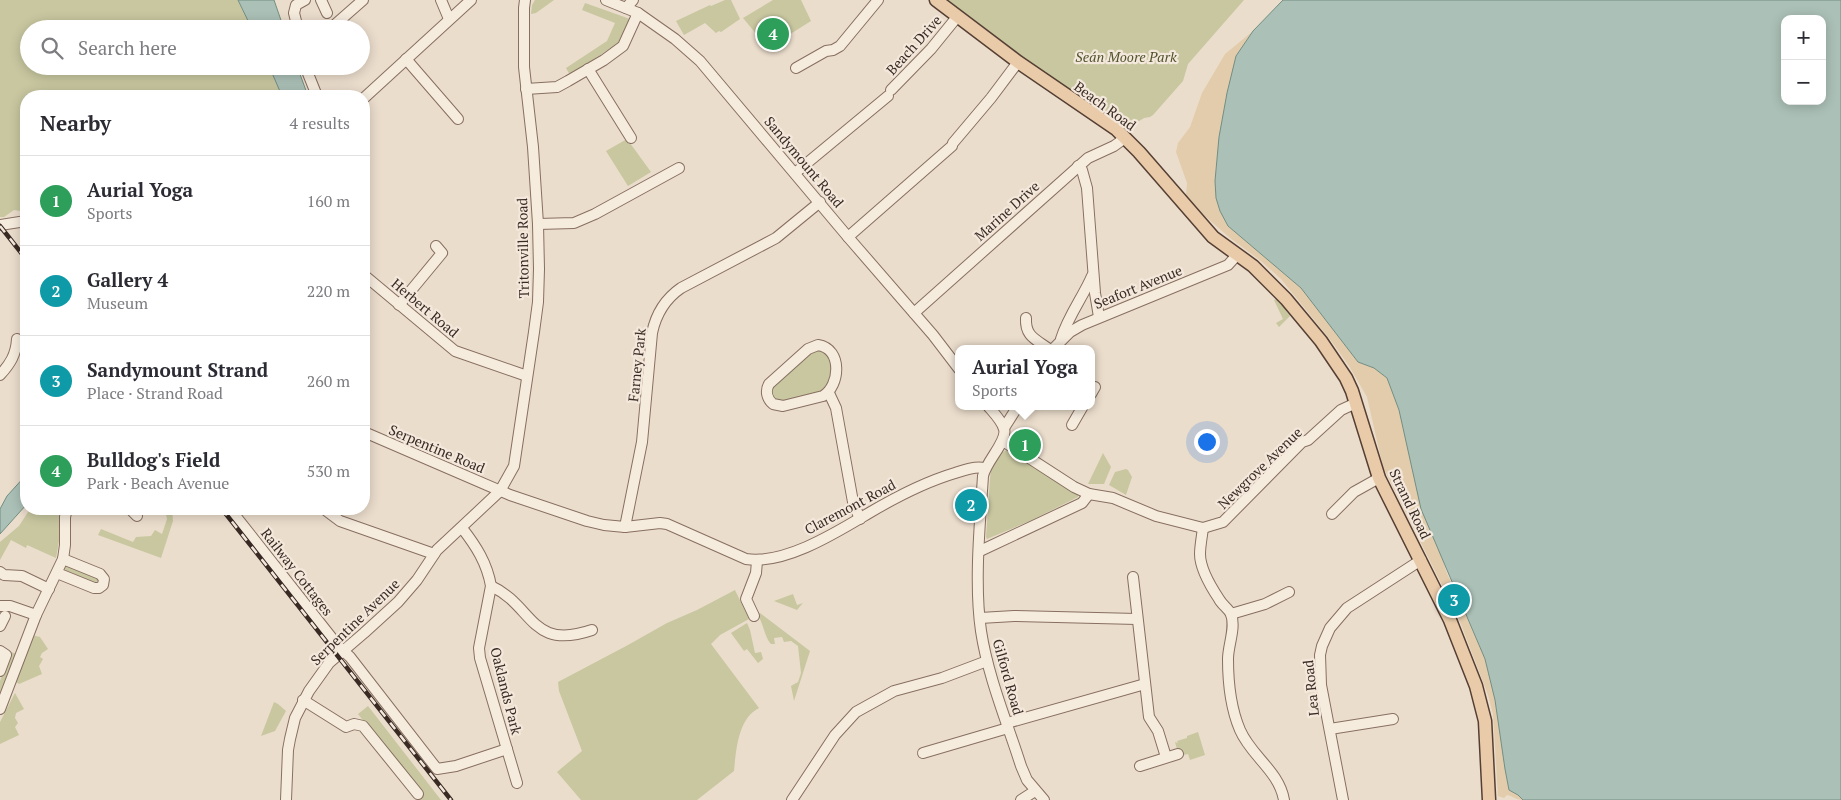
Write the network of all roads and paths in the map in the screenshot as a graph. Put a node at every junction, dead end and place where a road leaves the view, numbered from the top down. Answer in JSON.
{"nodes":[{"id":1,"x":321,"y":0,"type":"edge"},
{"id":2,"x":362,"y":0,"type":"edge"},
{"id":3,"x":441,"y":0,"type":"edge"},
{"id":4,"x":471,"y":0,"type":"edge"},
{"id":5,"x":525,"y":0,"type":"edge"},
{"id":6,"x":606,"y":0,"type":"edge"},
{"id":7,"x":878,"y":0,"type":"edge"},
{"id":8,"x":936,"y":0,"type":"edge"},
{"id":9,"x":298,"y":2,"type":"edge"},
{"id":10,"x":629,"y":4,"type":"edge"},
{"id":11,"x":327,"y":13,"type":"dead end"},
{"id":12,"x":638,"y":13,"type":"junction"},
{"id":13,"x":957,"y":17,"type":"junction"},
{"id":14,"x":296,"y":20,"type":"edge"},
{"id":15,"x":340,"y":20,"type":"edge"},
{"id":16,"x":449,"y":20,"type":"junction"},
{"id":17,"x":406,"y":59,"type":"junction"},
{"id":18,"x":1018,"y":62,"type":"junction"},
{"id":19,"x":796,"y":68,"type":"dead end"},
{"id":20,"x":588,"y":69,"type":"junction"},
{"id":21,"x":308,"y":75,"type":"edge"},
{"id":22,"x":526,"y":89,"type":"junction"},
{"id":23,"x":314,"y":90,"type":"edge"},
{"id":24,"x":370,"y":92,"type":"edge"},
{"id":25,"x":458,"y":119,"type":"dead end"},
{"id":26,"x":631,"y":138,"type":"dead end"},
{"id":27,"x":1125,"y":138,"type":"junction"},
{"id":28,"x":1078,"y":166,"type":"junction"},
{"id":29,"x":679,"y":168,"type":"dead end"},
{"id":30,"x":794,"y":173,"type":"junction"},
{"id":31,"x":820,"y":202,"type":"junction"},
{"id":32,"x":20,"y":222,"type":"edge"},
{"id":33,"x":0,"y":224,"type":"edge"},
{"id":34,"x":538,"y":224,"type":"junction"},
{"id":35,"x":848,"y":237,"type":"junction"},
{"id":36,"x":436,"y":246,"type":"dead end"},
{"id":37,"x":1237,"y":255,"type":"junction"},
{"id":38,"x":1093,"y":273,"type":"junction"},
{"id":39,"x":370,"y":280,"type":"edge"},
{"id":40,"x":399,"y":305,"type":"junction"},
{"id":41,"x":914,"y":313,"type":"junction"},
{"id":42,"x":1099,"y":317,"type":"junction"},
{"id":43,"x":1026,"y":318,"type":"dead end"},
{"id":44,"x":17,"y":339,"type":"dead end"},
{"id":45,"x":1061,"y":340,"type":"junction"},
{"id":46,"x":1044,"y":345,"type":"edge"},
{"id":47,"x":1057,"y":345,"type":"edge"},
{"id":48,"x":955,"y":363,"type":"edge"},
{"id":49,"x":0,"y":375,"type":"edge"},
{"id":50,"x":527,"y":376,"type":"junction"},
{"id":51,"x":829,"y":393,"type":"junction"},
{"id":52,"x":1356,"y":403,"type":"junction"},
{"id":53,"x":991,"y":410,"type":"edge"},
{"id":54,"x":1015,"y":410,"type":"edge"},
{"id":55,"x":1080,"y":410,"type":"edge"},
{"id":56,"x":1072,"y":425,"type":"dead end"},
{"id":57,"x":1004,"y":428,"type":"junction"},
{"id":58,"x":370,"y":435,"type":"edge"},
{"id":59,"x":1004,"y":441,"type":"junction"},
{"id":60,"x":984,"y":468,"type":"junction"},
{"id":61,"x":1379,"y":478,"type":"junction"},
{"id":62,"x":500,"y":491,"type":"junction"},
{"id":63,"x":1089,"y":494,"type":"junction"},
{"id":64,"x":1332,"y":514,"type":"dead end"},
{"id":65,"x":65,"y":515,"type":"edge"},
{"id":66,"x":235,"y":515,"type":"edge"},
{"id":67,"x":332,"y":515,"type":"edge"},
{"id":68,"x":860,"y":519,"type":"junction"},
{"id":69,"x":625,"y":527,"type":"junction"},
{"id":70,"x":462,"y":528,"type":"junction"},
{"id":71,"x":1203,"y":528,"type":"junction"},
{"id":72,"x":980,"y":551,"type":"junction"},
{"id":73,"x":434,"y":554,"type":"junction"},
{"id":74,"x":63,"y":559,"type":"junction"},
{"id":75,"x":1421,"y":560,"type":"junction"},
{"id":76,"x":757,"y":561,"type":"junction"},
{"id":77,"x":0,"y":572,"type":"edge"},
{"id":78,"x":57,"y":573,"type":"junction"},
{"id":79,"x":1133,"y":577,"type":"dead end"},
{"id":80,"x":491,"y":586,"type":"junction"},
{"id":81,"x":49,"y":589,"type":"junction"},
{"id":82,"x":1289,"y":592,"type":"dead end"},
{"id":83,"x":3,"y":611,"type":"edge"},
{"id":84,"x":1231,"y":614,"type":"junction"},
{"id":85,"x":36,"y":615,"type":"junction"},
{"id":86,"x":754,"y":616,"type":"dead end"},
{"id":87,"x":980,"y":618,"type":"junction"},
{"id":88,"x":1137,"y":619,"type":"junction"},
{"id":89,"x":0,"y":626,"type":"edge"},
{"id":90,"x":592,"y":630,"type":"dead end"},
{"id":91,"x":344,"y":651,"type":"junction"},
{"id":92,"x":3,"y":655,"type":"edge"},
{"id":93,"x":987,"y":661,"type":"junction"},
{"id":94,"x":0,"y":671,"type":"edge"},
{"id":95,"x":1145,"y":684,"type":"junction"},
{"id":96,"x":303,"y":700,"type":"junction"},
{"id":97,"x":0,"y":709,"type":"edge"},
{"id":98,"x":1393,"y":719,"type":"dead end"},
{"id":99,"x":1008,"y":725,"type":"junction"},
{"id":100,"x":1330,"y":729,"type":"junction"},
{"id":101,"x":506,"y":748,"type":"junction"},
{"id":102,"x":923,"y":753,"type":"dead end"},
{"id":103,"x":1178,"y":754,"type":"dead end"},
{"id":104,"x":1166,"y":757,"type":"junction"},
{"id":105,"x":1140,"y":766,"type":"dead end"},
{"id":106,"x":517,"y":783,"type":"dead end"},
{"id":107,"x":1035,"y":791,"type":"junction"},
{"id":108,"x":418,"y":794,"type":"dead end"},
{"id":109,"x":286,"y":800,"type":"edge"},
{"id":110,"x":792,"y":800,"type":"edge"},
{"id":111,"x":1021,"y":800,"type":"edge"},
{"id":112,"x":1044,"y":800,"type":"edge"},
{"id":113,"x":1284,"y":800,"type":"edge"},
{"id":114,"x":1343,"y":800,"type":"edge"},
{"id":115,"x":1489,"y":800,"type":"edge"}],
"edges":[{"from":1,"to":11,"type":"street"},
{"from":2,"to":15,"type":"street"},
{"from":3,"to":16,"type":"street"},
{"from":4,"to":16,"type":"street"},
{"from":5,"to":22,"type":"street","name":"Tritonville Road"},
{"from":6,"to":10,"type":"street","name":"Sandymount Road"},
{"from":7,"to":19,"type":"street"},
{"from":8,"to":13,"type":"main road","name":"Beach Road"},
{"from":9,"to":14,"type":"street"},
{"from":10,"to":12,"type":"street","name":"Sandymount Road"},
{"from":12,"to":20,"type":"street"},
{"from":12,"to":30,"type":"street","name":"Sandymount Road"},
{"from":13,"to":18,"type":"main road","name":"Beach Road"},
{"from":13,"to":30,"type":"street","name":"Beach Drive"},
{"from":16,"to":17,"type":"street"},
{"from":17,"to":24,"type":"street"},
{"from":17,"to":25,"type":"street"},
{"from":18,"to":27,"type":"main road","name":"Beach Road"},
{"from":18,"to":35,"type":"street"},
{"from":20,"to":22,"type":"street"},
{"from":20,"to":26,"type":"street"},
{"from":21,"to":23,"type":"street"},
{"from":22,"to":34,"type":"street","name":"Tritonville Road"},
{"from":27,"to":28,"type":"street","name":"Marine Drive"},
{"from":27,"to":37,"type":"main road","name":"Beach Road"},
{"from":28,"to":38,"type":"street"},
{"from":28,"to":41,"type":"street","name":"Marine Drive"},
{"from":29,"to":34,"type":"street"},
{"from":30,"to":31,"type":"street","name":"Sandymount Road"},
{"from":31,"to":35,"type":"street","name":"Sandymount Road"},
{"from":31,"to":69,"type":"street","name":"Farney Park"},
{"from":32,"to":33,"type":"street"},
{"from":34,"to":50,"type":"street","name":"Tritonville Road"},
{"from":35,"to":41,"type":"street","name":"Sandymount Road"},
{"from":36,"to":40,"type":"street"},
{"from":37,"to":42,"type":"street","name":"Seafort Avenue"},
{"from":37,"to":52,"type":"main road","name":"Strand Road"},
{"from":38,"to":42,"type":"street"},
{"from":38,"to":45,"type":"street"},
{"from":39,"to":40,"type":"street","name":"Herbert Road"},
{"from":40,"to":50,"type":"street","name":"Herbert Road"},
{"from":41,"to":48,"type":"street","name":"Sandymount Road"},
{"from":42,"to":45,"type":"street","name":"Seafort Avenue"},
{"from":43,"to":46,"type":"street"},
{"from":44,"to":49,"type":"street"},
{"from":45,"to":47,"type":"street","name":"Seafort Avenue"},
{"from":50,"to":62,"type":"street","name":"Tritonville Road"},
{"from":51,"to":51,"type":"street"},
{"from":51,"to":68,"type":"street"},
{"from":52,"to":61,"type":"main road","name":"Strand Road"},
{"from":52,"to":71,"type":"street","name":"Newgrove Avenue"},
{"from":53,"to":57,"type":"street"},
{"from":54,"to":57,"type":"street"},
{"from":55,"to":56,"type":"street"},
{"from":57,"to":59,"type":"street"},
{"from":58,"to":62,"type":"street","name":"Serpentine Road"},
{"from":59,"to":60,"type":"street"},
{"from":59,"to":63,"type":"street"},
{"from":60,"to":68,"type":"street","name":"Claremont Road"},
{"from":60,"to":72,"type":"street","name":"Gilford Road"},
{"from":61,"to":64,"type":"street"},
{"from":61,"to":75,"type":"main road","name":"Strand Road"},
{"from":62,"to":69,"type":"street"},
{"from":62,"to":70,"type":"street","name":"Serpentine Avenue"},
{"from":63,"to":71,"type":"street"},
{"from":63,"to":72,"type":"street"},
{"from":65,"to":74,"type":"street"},
{"from":66,"to":91,"type":"street","name":"Railway Cottages"},
{"from":67,"to":73,"type":"street"},
{"from":68,"to":76,"type":"street","name":"Claremont Road"},
{"from":69,"to":76,"type":"street"},
{"from":70,"to":73,"type":"street","name":"Serpentine Avenue"},
{"from":70,"to":80,"type":"street","name":"Oaklands Park"},
{"from":71,"to":84,"type":"street"},
{"from":72,"to":87,"type":"street","name":"Gilford Road"},
{"from":73,"to":91,"type":"street","name":"Serpentine Avenue"},
{"from":74,"to":78,"type":"street"},
{"from":74,"to":78,"type":"street"},
{"from":75,"to":100,"type":"street","name":"Lea Road"},
{"from":75,"to":115,"type":"main road","name":"Strand Road"},
{"from":76,"to":86,"type":"street"},
{"from":77,"to":81,"type":"street"},
{"from":78,"to":81,"type":"street"},
{"from":79,"to":88,"type":"street"},
{"from":80,"to":90,"type":"street"},
{"from":80,"to":101,"type":"street","name":"Oaklands Park"},
{"from":81,"to":85,"type":"street"},
{"from":82,"to":84,"type":"street"},
{"from":83,"to":85,"type":"street"},
{"from":83,"to":89,"type":"street"},
{"from":84,"to":113,"type":"street"},
{"from":85,"to":97,"type":"street"},
{"from":87,"to":88,"type":"street"},
{"from":87,"to":93,"type":"street","name":"Gilford Road"},
{"from":88,"to":95,"type":"street"},
{"from":91,"to":96,"type":"street","name":"Serpentine Avenue"},
{"from":91,"to":101,"type":"street","name":"Oaklands Park"},
{"from":92,"to":94,"type":"street"},
{"from":93,"to":99,"type":"street","name":"Gilford Road"},
{"from":93,"to":110,"type":"street"},
{"from":95,"to":99,"type":"street"},
{"from":95,"to":104,"type":"street"},
{"from":96,"to":108,"type":"street"},
{"from":96,"to":109,"type":"street","name":"Serpentine Avenue"},
{"from":98,"to":100,"type":"street"},
{"from":99,"to":102,"type":"street"},
{"from":99,"to":107,"type":"street","name":"Gilford Road"},
{"from":100,"to":114,"type":"street","name":"Lea Road"},
{"from":101,"to":106,"type":"street","name":"Oaklands Park"},
{"from":103,"to":104,"type":"street"},
{"from":104,"to":105,"type":"street"},
{"from":107,"to":111,"type":"street"},
{"from":107,"to":112,"type":"street","name":"Gilford Road"}]}
